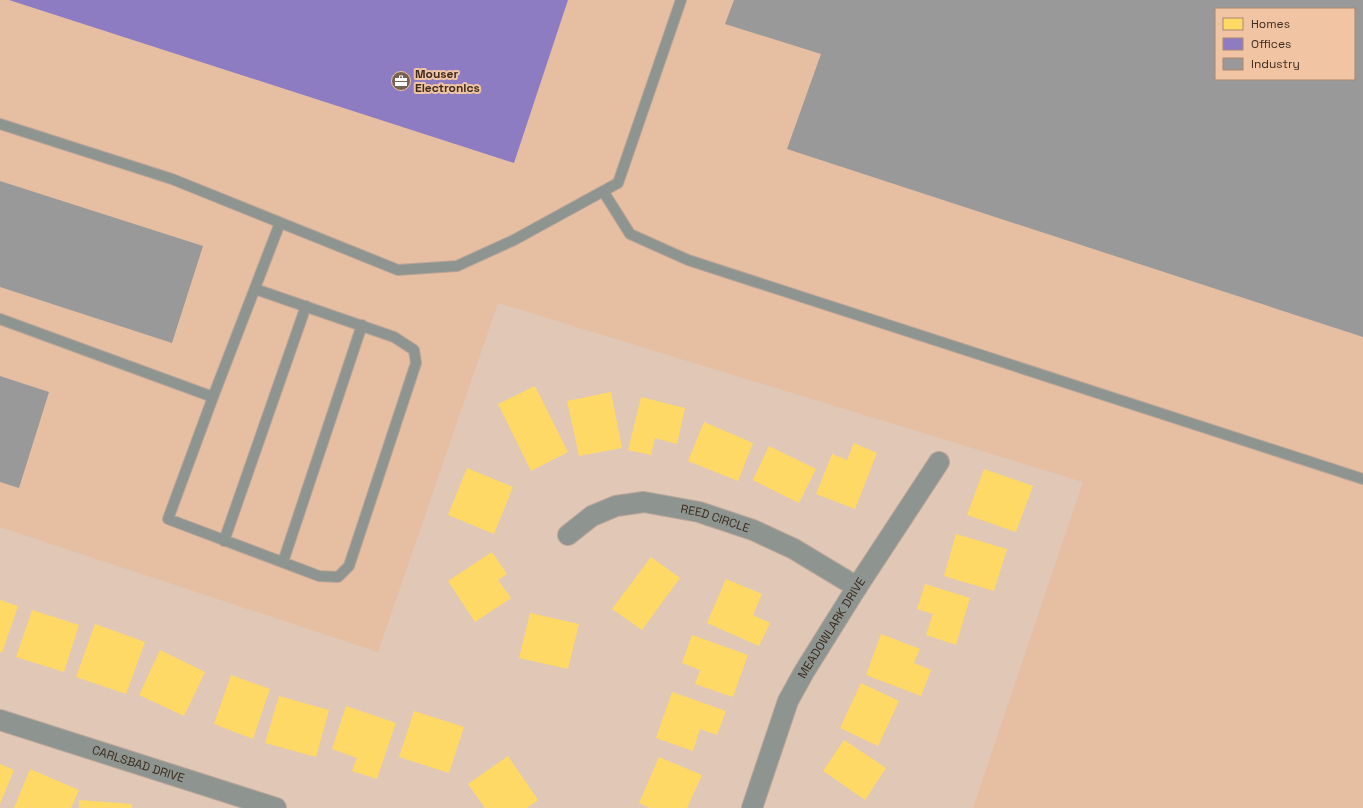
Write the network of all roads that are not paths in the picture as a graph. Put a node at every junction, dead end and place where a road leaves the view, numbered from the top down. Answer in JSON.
{"nodes":[{"id":1,"x":681,"y":0,"type":"edge"},
{"id":2,"x":0,"y":124,"type":"edge"},
{"id":3,"x":603,"y":191,"type":"junction"},
{"id":4,"x":280,"y":223,"type":"junction"},
{"id":5,"x":255,"y":289,"type":"junction"},
{"id":6,"x":306,"y":306,"type":"junction"},
{"id":7,"x":0,"y":319,"type":"edge"},
{"id":8,"x":362,"y":325,"type":"junction"},
{"id":9,"x":213,"y":397,"type":"junction"},
{"id":10,"x":939,"y":462,"type":"dead end"},
{"id":11,"x":1363,"y":479,"type":"edge"},
{"id":12,"x":568,"y":535,"type":"dead end"},
{"id":13,"x":224,"y":541,"type":"junction"},
{"id":14,"x":283,"y":562,"type":"junction"},
{"id":15,"x":857,"y":587,"type":"junction"},
{"id":16,"x":0,"y":720,"type":"edge"},
{"id":17,"x":276,"y":808,"type":"edge"},
{"id":18,"x":752,"y":808,"type":"edge"}],
"edges":[{"from":1,"to":3,"type":"lane"},
{"from":2,"to":4,"type":"lane"},
{"from":3,"to":4,"type":"lane"},
{"from":3,"to":11,"type":"lane"},
{"from":4,"to":5,"type":"lane"},
{"from":5,"to":6,"type":"lane"},
{"from":5,"to":9,"type":"lane"},
{"from":6,"to":8,"type":"lane"},
{"from":6,"to":13,"type":"lane"},
{"from":7,"to":9,"type":"lane"},
{"from":8,"to":14,"type":"lane"},
{"from":8,"to":14,"type":"lane"},
{"from":9,"to":13,"type":"lane"},
{"from":10,"to":15,"type":"street","name":"MEADOWLARK DRIVE"},
{"from":12,"to":15,"type":"street","name":"REED CIRCLE"},
{"from":13,"to":14,"type":"lane"},
{"from":15,"to":18,"type":"street","name":"MEADOWLARK DRIVE"},
{"from":16,"to":17,"type":"street","name":"CARLSBAD DRIVE"}]}
